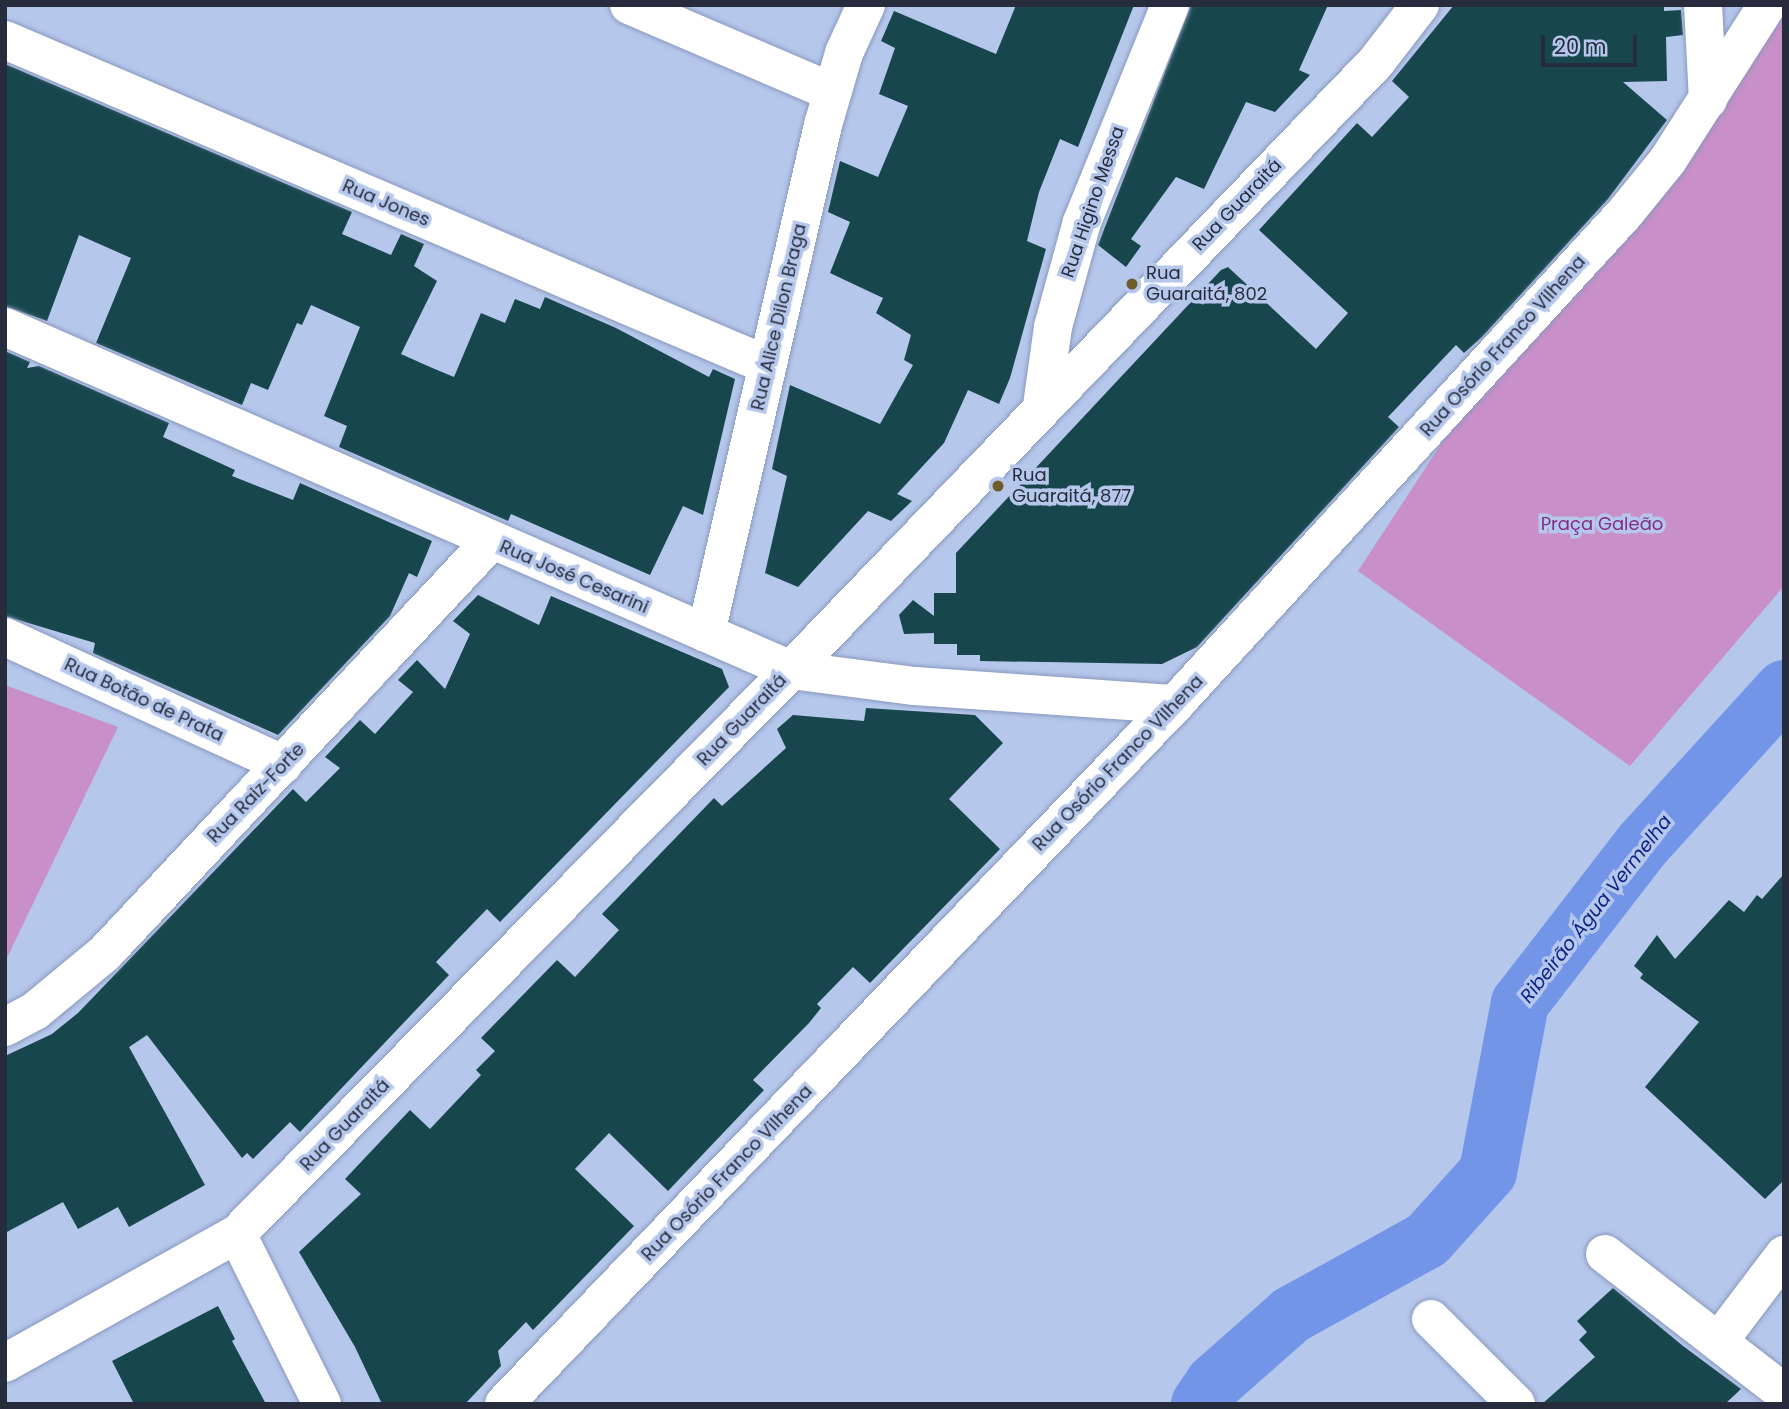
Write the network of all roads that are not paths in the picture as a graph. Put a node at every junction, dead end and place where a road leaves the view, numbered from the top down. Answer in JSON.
{"nodes":[{"id":1,"x":629,"y":5,"type":"edge"},
{"id":2,"x":866,"y":5,"type":"edge"},
{"id":3,"x":1170,"y":5,"type":"edge"},
{"id":4,"x":1420,"y":5,"type":"edge"},
{"id":5,"x":1703,"y":5,"type":"edge"},
{"id":6,"x":1767,"y":5,"type":"edge"},
{"id":7,"x":5,"y":40,"type":"edge"},
{"id":8,"x":832,"y":92,"type":"junction"},
{"id":9,"x":1709,"y":100,"type":"junction"},
{"id":10,"x":5,"y":327,"type":"edge"},
{"id":11,"x":767,"y":365,"type":"junction"},
{"id":12,"x":1042,"y":407,"type":"junction"},
{"id":13,"x":491,"y":541,"type":"junction"},
{"id":14,"x":706,"y":633,"type":"junction"},
{"id":15,"x":5,"y":637,"type":"edge"},
{"id":16,"x":791,"y":670,"type":"junction"},
{"id":17,"x":1175,"y":704,"type":"junction"},
{"id":18,"x":283,"y":764,"type":"junction"},
{"id":19,"x":5,"y":1027,"type":"edge"},
{"id":20,"x":237,"y":1234,"type":"junction"},
{"id":21,"x":1605,"y":1254,"type":"dead end"},
{"id":22,"x":1784,"y":1255,"type":"edge"},
{"id":23,"x":1431,"y":1319,"type":"dead end"},
{"id":24,"x":1719,"y":1341,"type":"junction"},
{"id":25,"x":5,"y":1363,"type":"edge"},
{"id":26,"x":1784,"y":1393,"type":"edge"},
{"id":27,"x":323,"y":1404,"type":"edge"},
{"id":28,"x":504,"y":1404,"type":"edge"},
{"id":29,"x":1516,"y":1404,"type":"edge"}],
"edges":[{"from":1,"to":8,"type":"street"},
{"from":2,"to":8,"type":"street","name":"Rua Alice Dilon Braga"},
{"from":3,"to":12,"type":"street","name":"Rua Higino Messa"},
{"from":4,"to":12,"type":"street","name":"Rua Guaraitá"},
{"from":5,"to":9,"type":"street"},
{"from":6,"to":9,"type":"street","name":"Rua Osório Franco Vilhena"},
{"from":7,"to":11,"type":"street","name":"Rua Jones"},
{"from":8,"to":11,"type":"street","name":"Rua Alice Dilon Braga"},
{"from":9,"to":17,"type":"street","name":"Rua Osório Franco Vilhena"},
{"from":10,"to":13,"type":"street","name":"Rua José Cesarini"},
{"from":11,"to":14,"type":"street","name":"Rua Alice Dilon Braga"},
{"from":12,"to":16,"type":"street","name":"Rua Guaraitá"},
{"from":13,"to":14,"type":"street","name":"Rua José Cesarini"},
{"from":13,"to":18,"type":"street","name":"Rua Raiz-Forte"},
{"from":14,"to":16,"type":"street","name":"Rua José Cesarini"},
{"from":15,"to":18,"type":"street","name":"Rua Botão de Prata"},
{"from":16,"to":17,"type":"street","name":"Rua José Cesarini"},
{"from":16,"to":20,"type":"street","name":"Rua Guaraitá"},
{"from":17,"to":28,"type":"street","name":"Rua Osório Franco Vilhena"},
{"from":18,"to":19,"type":"street","name":"Rua Raiz-Forte"},
{"from":20,"to":25,"type":"street","name":"Rua Guaraitá"},
{"from":20,"to":27,"type":"street"},
{"from":21,"to":24,"type":"street"},
{"from":22,"to":24,"type":"street"},
{"from":23,"to":29,"type":"street"},
{"from":24,"to":26,"type":"street"}]}
